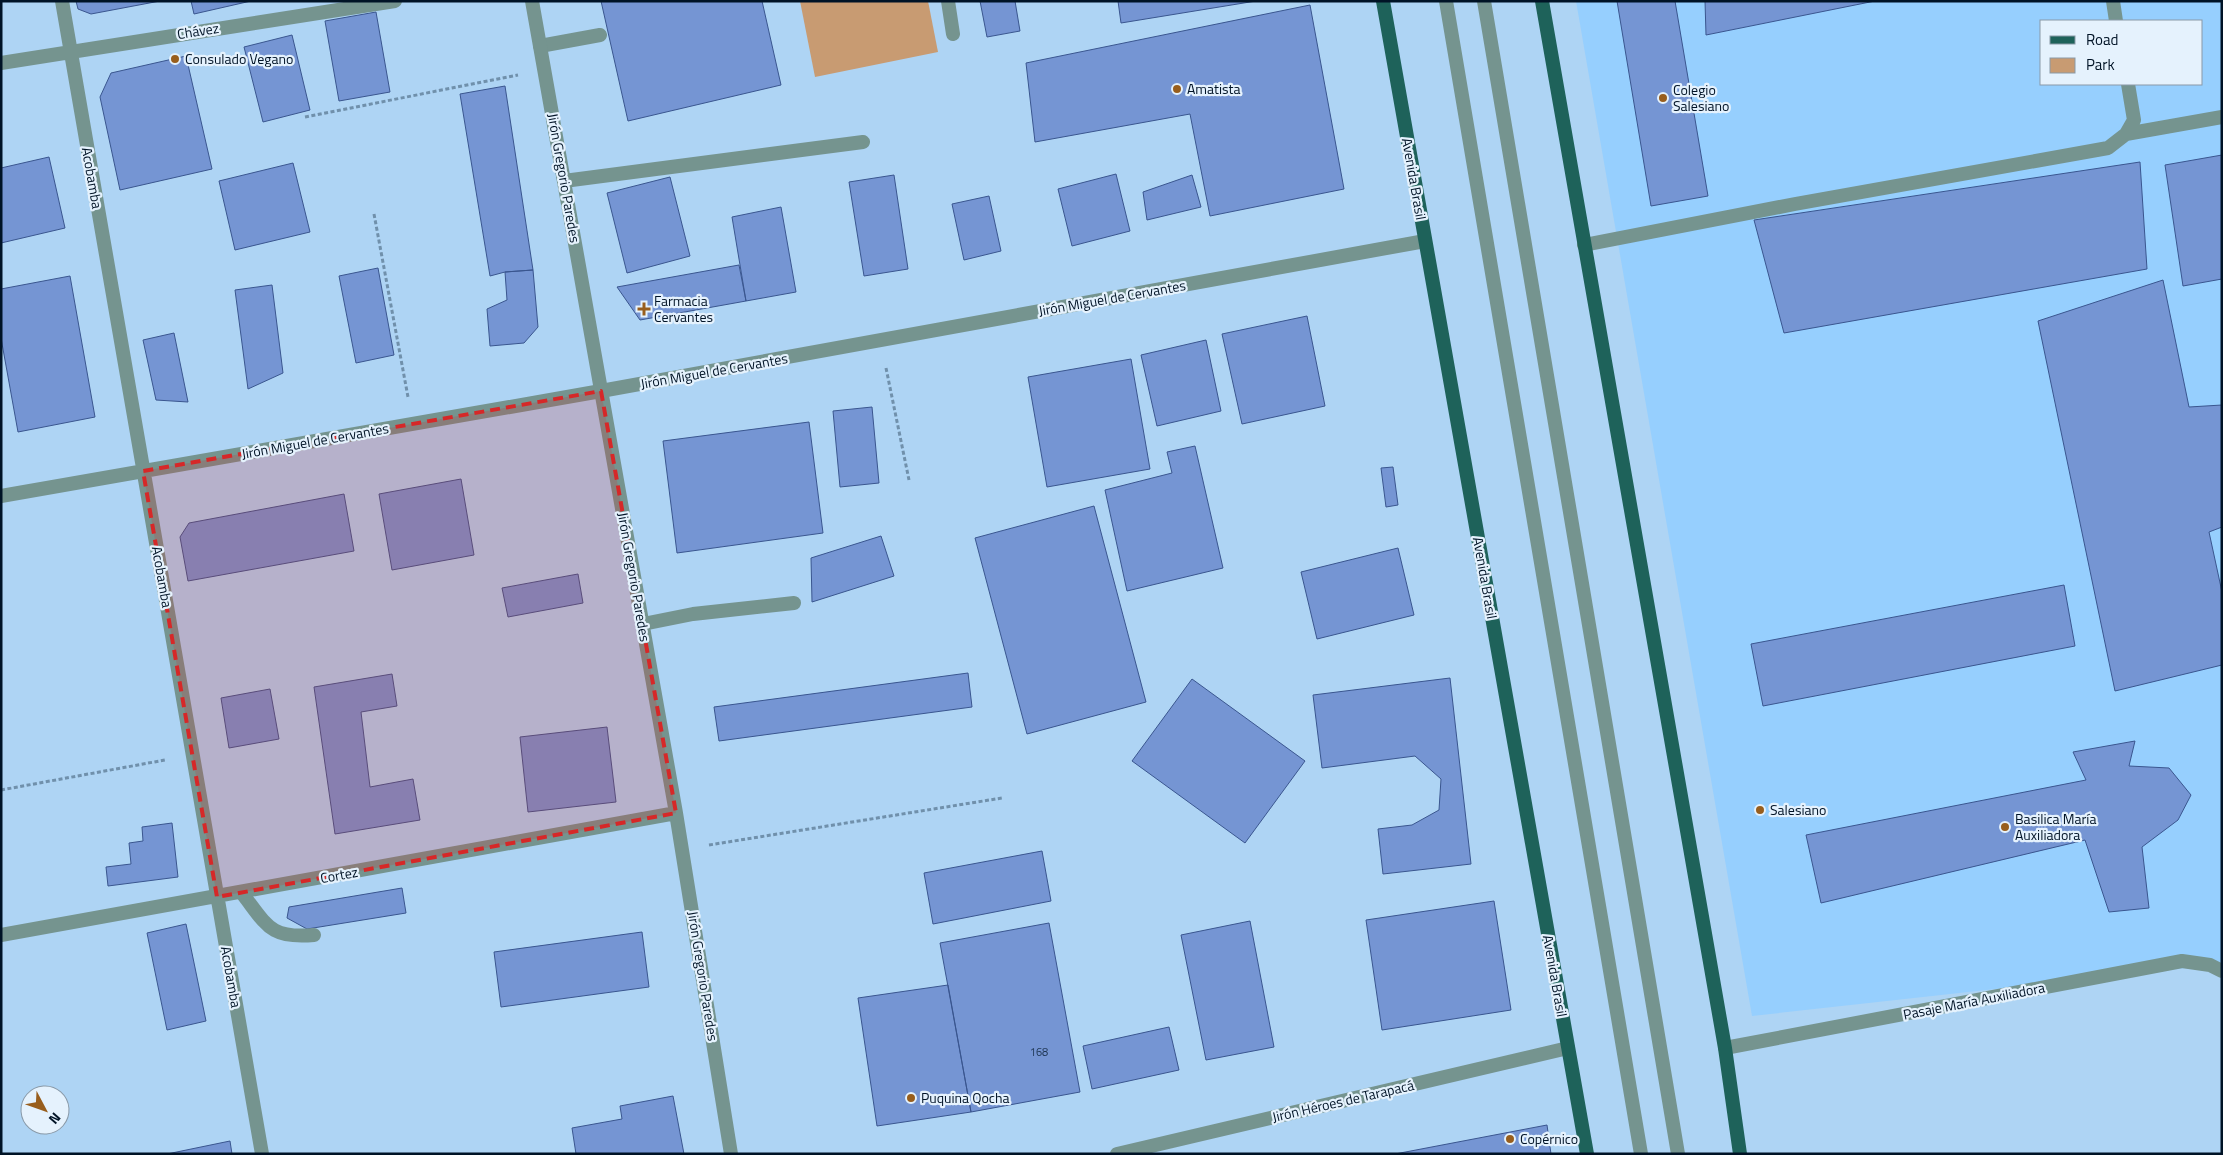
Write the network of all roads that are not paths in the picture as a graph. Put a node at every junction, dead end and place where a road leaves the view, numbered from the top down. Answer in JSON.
{"nodes":[{"id":1,"x":62,"y":1,"type":"edge"},
{"id":2,"x":395,"y":1,"type":"edge"},
{"id":3,"x":532,"y":1,"type":"edge"},
{"id":4,"x":948,"y":1,"type":"edge"},
{"id":5,"x":1383,"y":1,"type":"edge"},
{"id":6,"x":1446,"y":1,"type":"edge"},
{"id":7,"x":1484,"y":1,"type":"edge"},
{"id":8,"x":1542,"y":1,"type":"edge"},
{"id":9,"x":2113,"y":1,"type":"edge"},
{"id":10,"x":2116,"y":20,"type":"edge"},
{"id":11,"x":953,"y":34,"type":"dead end"},
{"id":12,"x":600,"y":36,"type":"dead end"},
{"id":13,"x":540,"y":46,"type":"junction"},
{"id":14,"x":70,"y":51,"type":"junction"},
{"id":15,"x":1,"y":63,"type":"edge"},
{"id":16,"x":2128,"y":85,"type":"edge"},
{"id":17,"x":2222,"y":117,"type":"edge"},
{"id":18,"x":2126,"y":134,"type":"junction"},
{"id":19,"x":862,"y":142,"type":"dead end"},
{"id":20,"x":564,"y":181,"type":"junction"},
{"id":21,"x":1425,"y":241,"type":"junction"},
{"id":22,"x":1584,"y":245,"type":"junction"},
{"id":23,"x":601,"y":391,"type":"junction"},
{"id":24,"x":143,"y":471,"type":"junction"},
{"id":25,"x":1,"y":496,"type":"edge"},
{"id":26,"x":794,"y":603,"type":"dead end"},
{"id":27,"x":643,"y":624,"type":"junction"},
{"id":28,"x":676,"y":813,"type":"junction"},
{"id":29,"x":241,"y":892,"type":"junction"},
{"id":30,"x":217,"y":897,"type":"junction"},
{"id":31,"x":1,"y":935,"type":"edge"},
{"id":32,"x":314,"y":935,"type":"dead end"},
{"id":33,"x":2222,"y":971,"type":"edge"},
{"id":34,"x":1568,"y":1048,"type":"junction"},
{"id":35,"x":1725,"y":1048,"type":"junction"},
{"id":36,"x":262,"y":1154,"type":"edge"},
{"id":37,"x":730,"y":1154,"type":"edge"},
{"id":38,"x":1117,"y":1154,"type":"edge"},
{"id":39,"x":1587,"y":1154,"type":"edge"},
{"id":40,"x":1641,"y":1154,"type":"edge"},
{"id":41,"x":1678,"y":1154,"type":"edge"},
{"id":42,"x":1740,"y":1154,"type":"edge"}],
"edges":[{"from":1,"to":14,"type":"street","name":"Acobamba"},
{"from":2,"to":14,"type":"street","name":"Chávez"},
{"from":3,"to":13,"type":"street","name":"Jirón Gregorio Paredes"},
{"from":4,"to":11,"type":"street"},
{"from":5,"to":21,"type":"main road","name":"Avenida Brasil"},
{"from":6,"to":40,"type":"street"},
{"from":7,"to":41,"type":"street"},
{"from":8,"to":22,"type":"main road"},
{"from":9,"to":10,"type":"street"},
{"from":12,"to":13,"type":"street"},
{"from":13,"to":20,"type":"street","name":"Jirón Gregorio Paredes"},
{"from":14,"to":15,"type":"street","name":"Chávez"},
{"from":14,"to":24,"type":"street","name":"Acobamba"},
{"from":16,"to":18,"type":"street"},
{"from":17,"to":18,"type":"street"},
{"from":18,"to":22,"type":"street"},
{"from":19,"to":20,"type":"street"},
{"from":20,"to":23,"type":"street","name":"Jirón Gregorio Paredes"},
{"from":21,"to":23,"type":"street","name":"Jirón Miguel de Cervantes"},
{"from":21,"to":34,"type":"main road","name":"Avenida Brasil"},
{"from":22,"to":35,"type":"main road"},
{"from":23,"to":24,"type":"street","name":"Jirón Miguel de Cervantes"},
{"from":23,"to":27,"type":"street","name":"Jirón Gregorio Paredes"},
{"from":24,"to":25,"type":"street","name":"Jirón Miguel de Cervantes"},
{"from":24,"to":30,"type":"street","name":"Acobamba"},
{"from":26,"to":27,"type":"street"},
{"from":27,"to":28,"type":"street","name":"Jirón Gregorio Paredes"},
{"from":28,"to":29,"type":"street","name":"Cortez"},
{"from":28,"to":37,"type":"street","name":"Jirón Gregorio Paredes"},
{"from":29,"to":30,"type":"street","name":"Cortez"},
{"from":29,"to":32,"type":"street"},
{"from":30,"to":31,"type":"street","name":"Cortez"},
{"from":30,"to":36,"type":"street","name":"Acobamba"},
{"from":33,"to":35,"type":"street","name":"Pasaje María Auxiliadora"},
{"from":34,"to":38,"type":"street","name":"Jirón Héroes de Tarapacá"},
{"from":34,"to":39,"type":"main road","name":"Avenida Brasil"},
{"from":35,"to":42,"type":"main road"}]}
